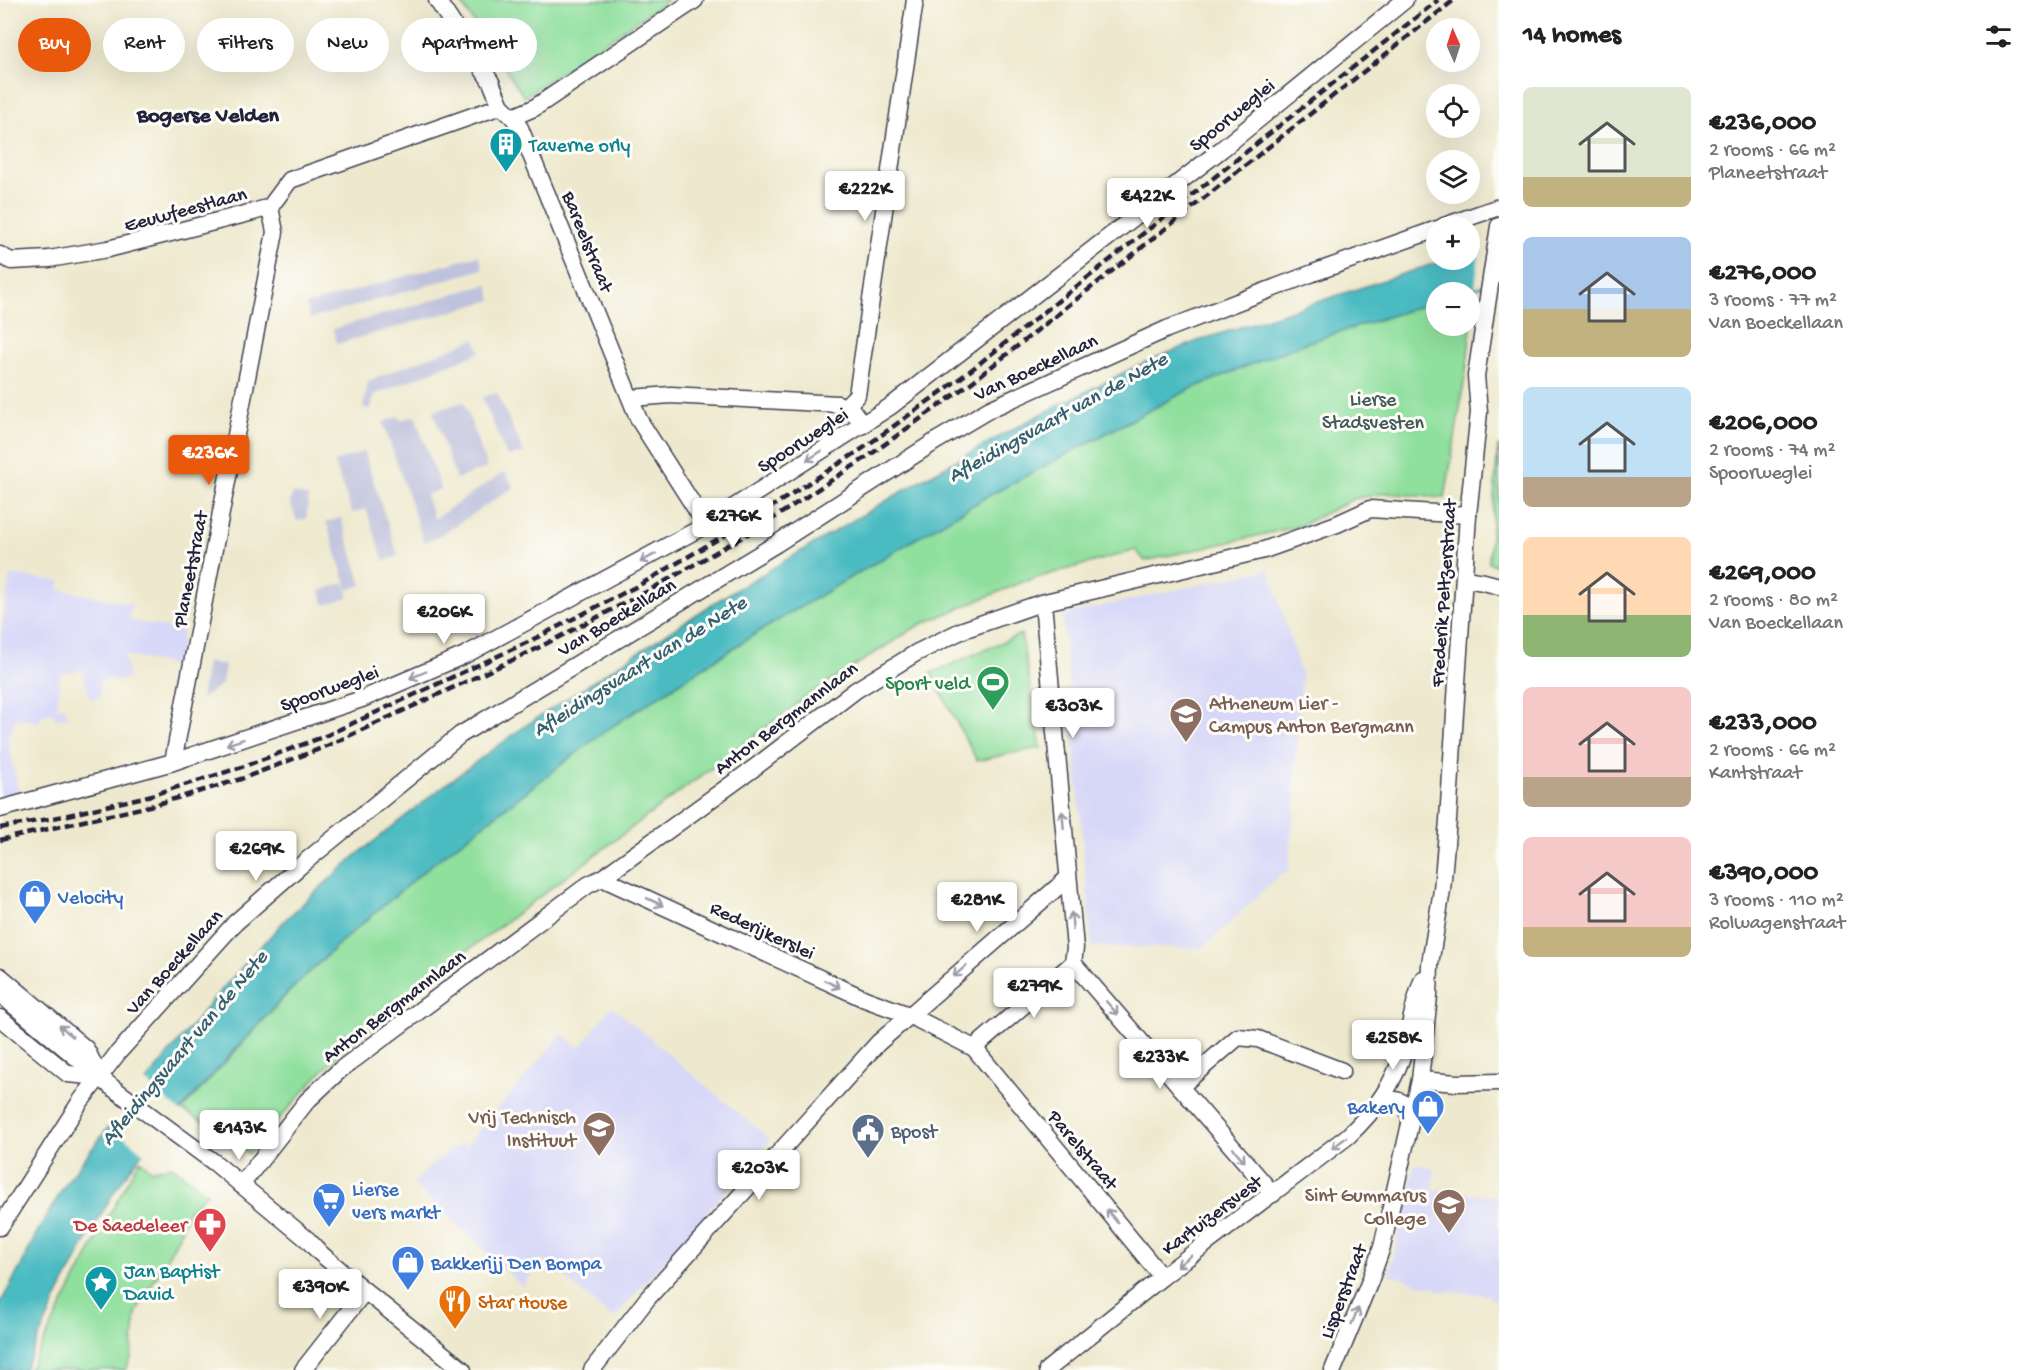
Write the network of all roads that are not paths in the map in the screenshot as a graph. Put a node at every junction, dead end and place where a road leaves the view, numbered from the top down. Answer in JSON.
{"nodes":[{"id":1,"x":437,"y":0,"type":"edge"},
{"id":2,"x":695,"y":0,"type":"edge"},
{"id":3,"x":915,"y":0,"type":"edge"},
{"id":4,"x":1405,"y":0,"type":"edge"},
{"id":5,"x":507,"y":112,"type":"junction"},
{"id":6,"x":270,"y":207,"type":"junction"},
{"id":7,"x":1499,"y":207,"type":"edge"},
{"id":8,"x":1473,"y":216,"type":"edge"},
{"id":9,"x":1499,"y":226,"type":"edge"},
{"id":10,"x":1426,"y":233,"type":"edge"},
{"id":11,"x":0,"y":255,"type":"edge"},
{"id":12,"x":1493,"y":289,"type":"edge"},
{"id":13,"x":631,"y":398,"type":"junction"},
{"id":14,"x":845,"y":407,"type":"junction"},
{"id":15,"x":863,"y":425,"type":"junction"},
{"id":16,"x":1468,"y":515,"type":"junction"},
{"id":17,"x":706,"y":525,"type":"junction"},
{"id":18,"x":1465,"y":579,"type":"junction"},
{"id":19,"x":1499,"y":586,"type":"edge"},
{"id":20,"x":1043,"y":603,"type":"junction"},
{"id":21,"x":173,"y":762,"type":"junction"},
{"id":22,"x":0,"y":809,"type":"edge"},
{"id":23,"x":602,"y":878,"type":"junction"},
{"id":24,"x":1068,"y":878,"type":"junction"},
{"id":25,"x":1073,"y":963,"type":"junction"},
{"id":26,"x":1430,"y":964,"type":"junction"},
{"id":27,"x":0,"y":976,"type":"edge"},
{"id":28,"x":0,"y":994,"type":"edge"},
{"id":29,"x":909,"y":1015,"type":"junction"},
{"id":30,"x":0,"y":1018,"type":"edge"},
{"id":31,"x":974,"y":1048,"type":"junction"},
{"id":32,"x":1405,"y":1048,"type":"junction"},
{"id":33,"x":1342,"y":1071,"type":"dead end"},
{"id":34,"x":1420,"y":1080,"type":"junction"},
{"id":35,"x":107,"y":1082,"type":"junction"},
{"id":36,"x":1499,"y":1082,"type":"edge"},
{"id":37,"x":1392,"y":1084,"type":"joint"},
{"id":38,"x":1180,"y":1087,"type":"junction"},
{"id":39,"x":1379,"y":1102,"type":"junction"},
{"id":40,"x":1410,"y":1121,"type":"junction"},
{"id":41,"x":241,"y":1185,"type":"junction"},
{"id":42,"x":1273,"y":1194,"type":"junction"},
{"id":43,"x":1,"y":1223,"type":"edge"},
{"id":44,"x":1162,"y":1277,"type":"junction"},
{"id":45,"x":365,"y":1291,"type":"junction"},
{"id":46,"x":303,"y":1370,"type":"edge"},
{"id":47,"x":463,"y":1370,"type":"edge"},
{"id":48,"x":592,"y":1370,"type":"edge"},
{"id":49,"x":1047,"y":1370,"type":"edge"},
{"id":50,"x":1333,"y":1370,"type":"edge"}],
"edges":[{"from":1,"to":5,"type":"street","name":"Bareelstraat"},
{"from":2,"to":5,"type":"street","name":"Eeuwfeestlaan"},
{"from":3,"to":14,"type":"street"},
{"from":4,"to":15,"type":"street","name":"Spoorweglei"},
{"from":5,"to":6,"type":"street","name":"Eeuwfeestlaan"},
{"from":5,"to":13,"type":"street","name":"Bareelstraat"},
{"from":6,"to":11,"type":"street","name":"Eeuwfeestlaan"},
{"from":6,"to":21,"type":"street","name":"Planeetstraat"},
{"from":7,"to":8,"type":"street"},
{"from":9,"to":12,"type":"street","name":"Frederik Peltzerstraat"},
{"from":10,"to":35,"type":"street","name":"Van Boeckellaan"},
{"from":12,"to":16,"type":"street","name":"Frederik Peltzerstraat"},
{"from":13,"to":14,"type":"street"},
{"from":13,"to":17,"type":"street","name":"Bareelstraat"},
{"from":14,"to":15,"type":"street"},
{"from":15,"to":17,"type":"street","name":"Spoorweglei","one_way":true},
{"from":16,"to":18,"type":"street","name":"Frederik Peltzerstraat"},
{"from":16,"to":20,"type":"street","name":"Anton Bergmannlaan"},
{"from":17,"to":21,"type":"street","name":"Spoorweglei","one_way":true},
{"from":18,"to":19,"type":"street"},
{"from":18,"to":26,"type":"street","name":"Frederik Peltzerstraat"},
{"from":20,"to":23,"type":"street","name":"Anton Bergmannlaan"},
{"from":24,"to":20,"type":"street","one_way":true},
{"from":21,"to":22,"type":"street","name":"Spoorweglei"},
{"from":23,"to":29,"type":"street","name":"Rederijkerslei","one_way":true},
{"from":23,"to":41,"type":"street","name":"Anton Bergmannlaan"},
{"from":25,"to":24,"type":"street","one_way":true},
{"from":24,"to":29,"type":"street","one_way":true},
{"from":25,"to":31,"type":"street"},
{"from":25,"to":38,"type":"street","one_way":true},
{"from":26,"to":32,"type":"street","name":"Frederik Peltzerstraat"},
{"from":26,"to":34,"type":"street","name":"Frederik Peltzerstraat"},
{"from":35,"to":27,"type":"street","one_way":true},
{"from":28,"to":35,"type":"street"},
{"from":29,"to":31,"type":"street","name":"Rederijkerslei"},
{"from":29,"to":48,"type":"street"},
{"from":30,"to":35,"type":"street"},
{"from":44,"to":31,"type":"street","name":"Parelstraat","one_way":true},
{"from":32,"to":34,"type":"street"},
{"from":32,"to":37,"type":"street","name":"Frederik Peltzerstraat"},
{"from":33,"to":38,"type":"street"},
{"from":34,"to":36,"type":"street"},
{"from":34,"to":40,"type":"street","name":"Lisperstraat"},
{"from":35,"to":41,"type":"street"},
{"from":35,"to":43,"type":"street","name":"Van Boeckellaan"},
{"from":37,"to":39,"type":"street","name":"Kartuizersvest"},
{"from":38,"to":42,"type":"street","one_way":true},
{"from":39,"to":40,"type":"street"},
{"from":39,"to":42,"type":"street","name":"Kartuizersvest","one_way":true},
{"from":50,"to":40,"type":"street","name":"Lisperstraat","one_way":true},
{"from":41,"to":45,"type":"street"},
{"from":42,"to":44,"type":"street","name":"Kartuizersvest","one_way":true},
{"from":44,"to":49,"type":"street","name":"Kartuizersvest"},
{"from":45,"to":46,"type":"street"},
{"from":45,"to":47,"type":"street"}]}
